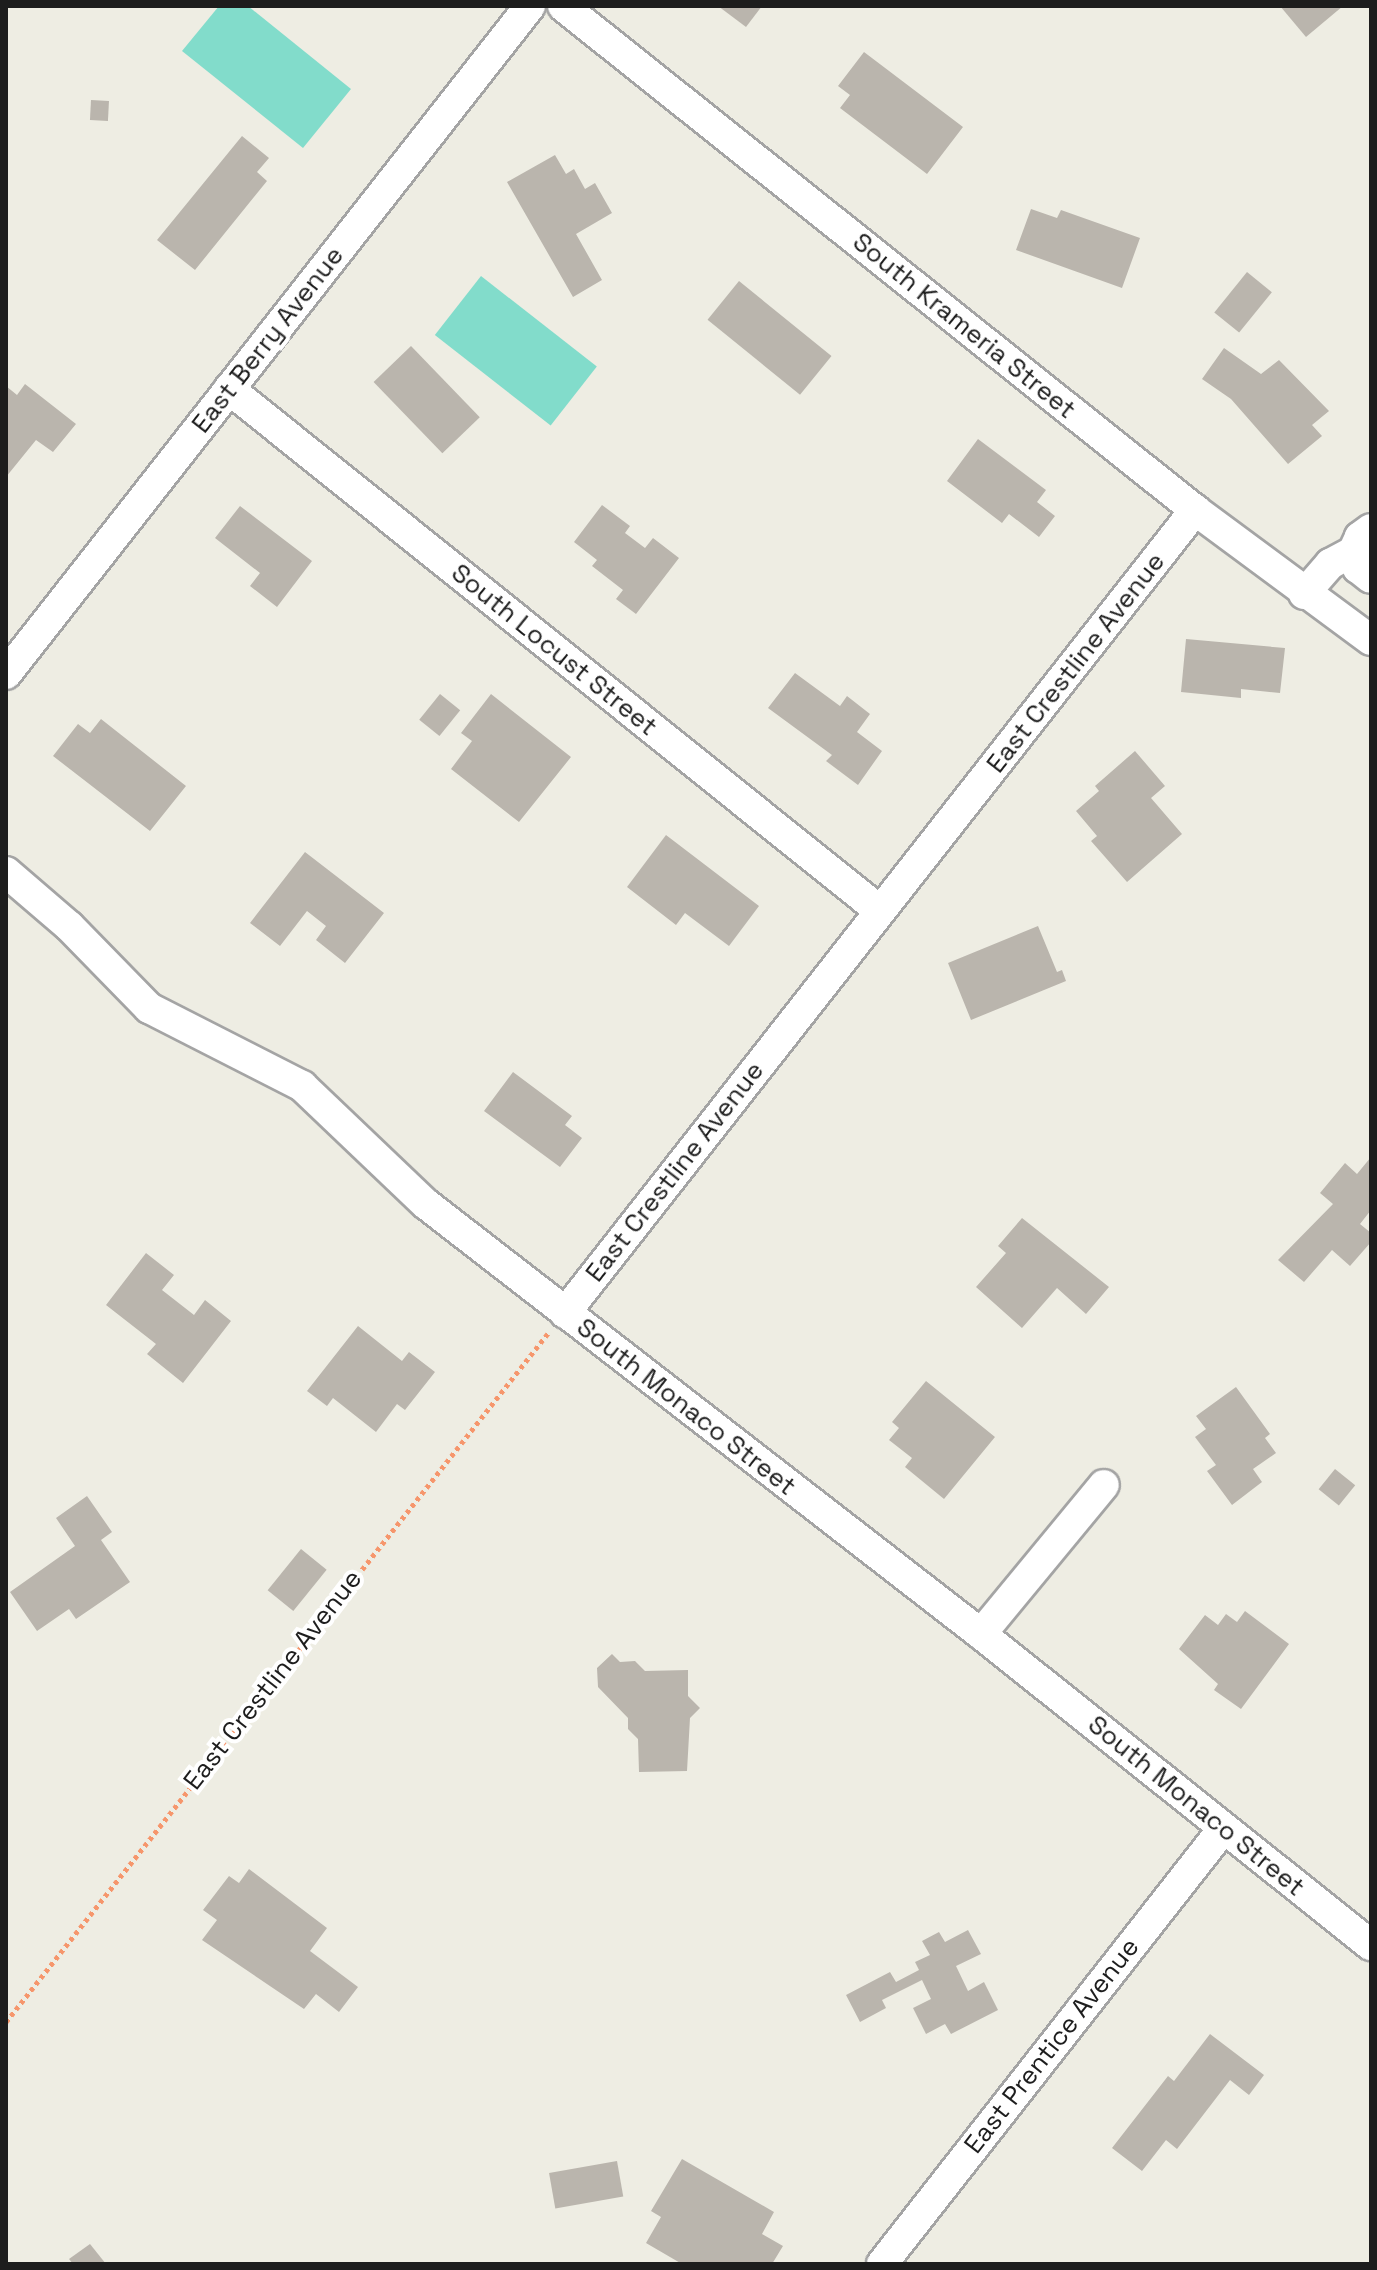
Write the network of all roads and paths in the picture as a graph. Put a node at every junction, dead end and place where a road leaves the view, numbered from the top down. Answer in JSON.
{"nodes":[{"id":1,"x":530,"y":6,"type":"edge"},
{"id":2,"x":563,"y":6,"type":"edge"},
{"id":3,"x":229,"y":389,"type":"junction"},
{"id":4,"x":1195,"y":510,"type":"junction"},
{"id":5,"x":1365,"y":529,"type":"edge"},
{"id":6,"x":1371,"y":578,"type":"edge"},
{"id":7,"x":1304,"y":594,"type":"junction"},
{"id":8,"x":1371,"y":640,"type":"edge"},
{"id":9,"x":6,"y":674,"type":"edge"},
{"id":10,"x":6,"y":872,"type":"edge"},
{"id":11,"x":880,"y":911,"type":"junction"},
{"id":12,"x":565,"y":1313,"type":"junction"},
{"id":13,"x":1104,"y":1485,"type":"dead end"},
{"id":14,"x":981,"y":1634,"type":"junction"},
{"id":15,"x":1223,"y":1829,"type":"junction"},
{"id":16,"x":1371,"y":1945,"type":"edge"},
{"id":17,"x":6,"y":2022,"type":"edge"},
{"id":18,"x":882,"y":2264,"type":"edge"}],
"edges":[{"from":1,"to":3,"type":"street","name":"East Berry Avenue"},
{"from":2,"to":4,"type":"street","name":"South Krameria Street"},
{"from":3,"to":9,"type":"street","name":"East Berry Avenue"},
{"from":3,"to":11,"type":"street","name":"South Locust Street"},
{"from":4,"to":7,"type":"street","name":"South Krameria Street"},
{"from":4,"to":11,"type":"street","name":"East Crestline Avenue"},
{"from":5,"to":6,"type":"street"},
{"from":5,"to":7,"type":"street"},
{"from":7,"to":8,"type":"street","name":"South Krameria Street"},
{"from":10,"to":12,"type":"street","name":"South Monaco Street"},
{"from":11,"to":12,"type":"street","name":"East Crestline Avenue"},
{"from":12,"to":14,"type":"street","name":"South Monaco Street"},
{"from":12,"to":17,"type":"path","name":"East Crestline Avenue"},
{"from":13,"to":14,"type":"street"},
{"from":14,"to":15,"type":"street","name":"South Monaco Street"},
{"from":15,"to":16,"type":"street","name":"South Monaco Street"},
{"from":15,"to":18,"type":"street","name":"East Prentice Avenue"}]}
